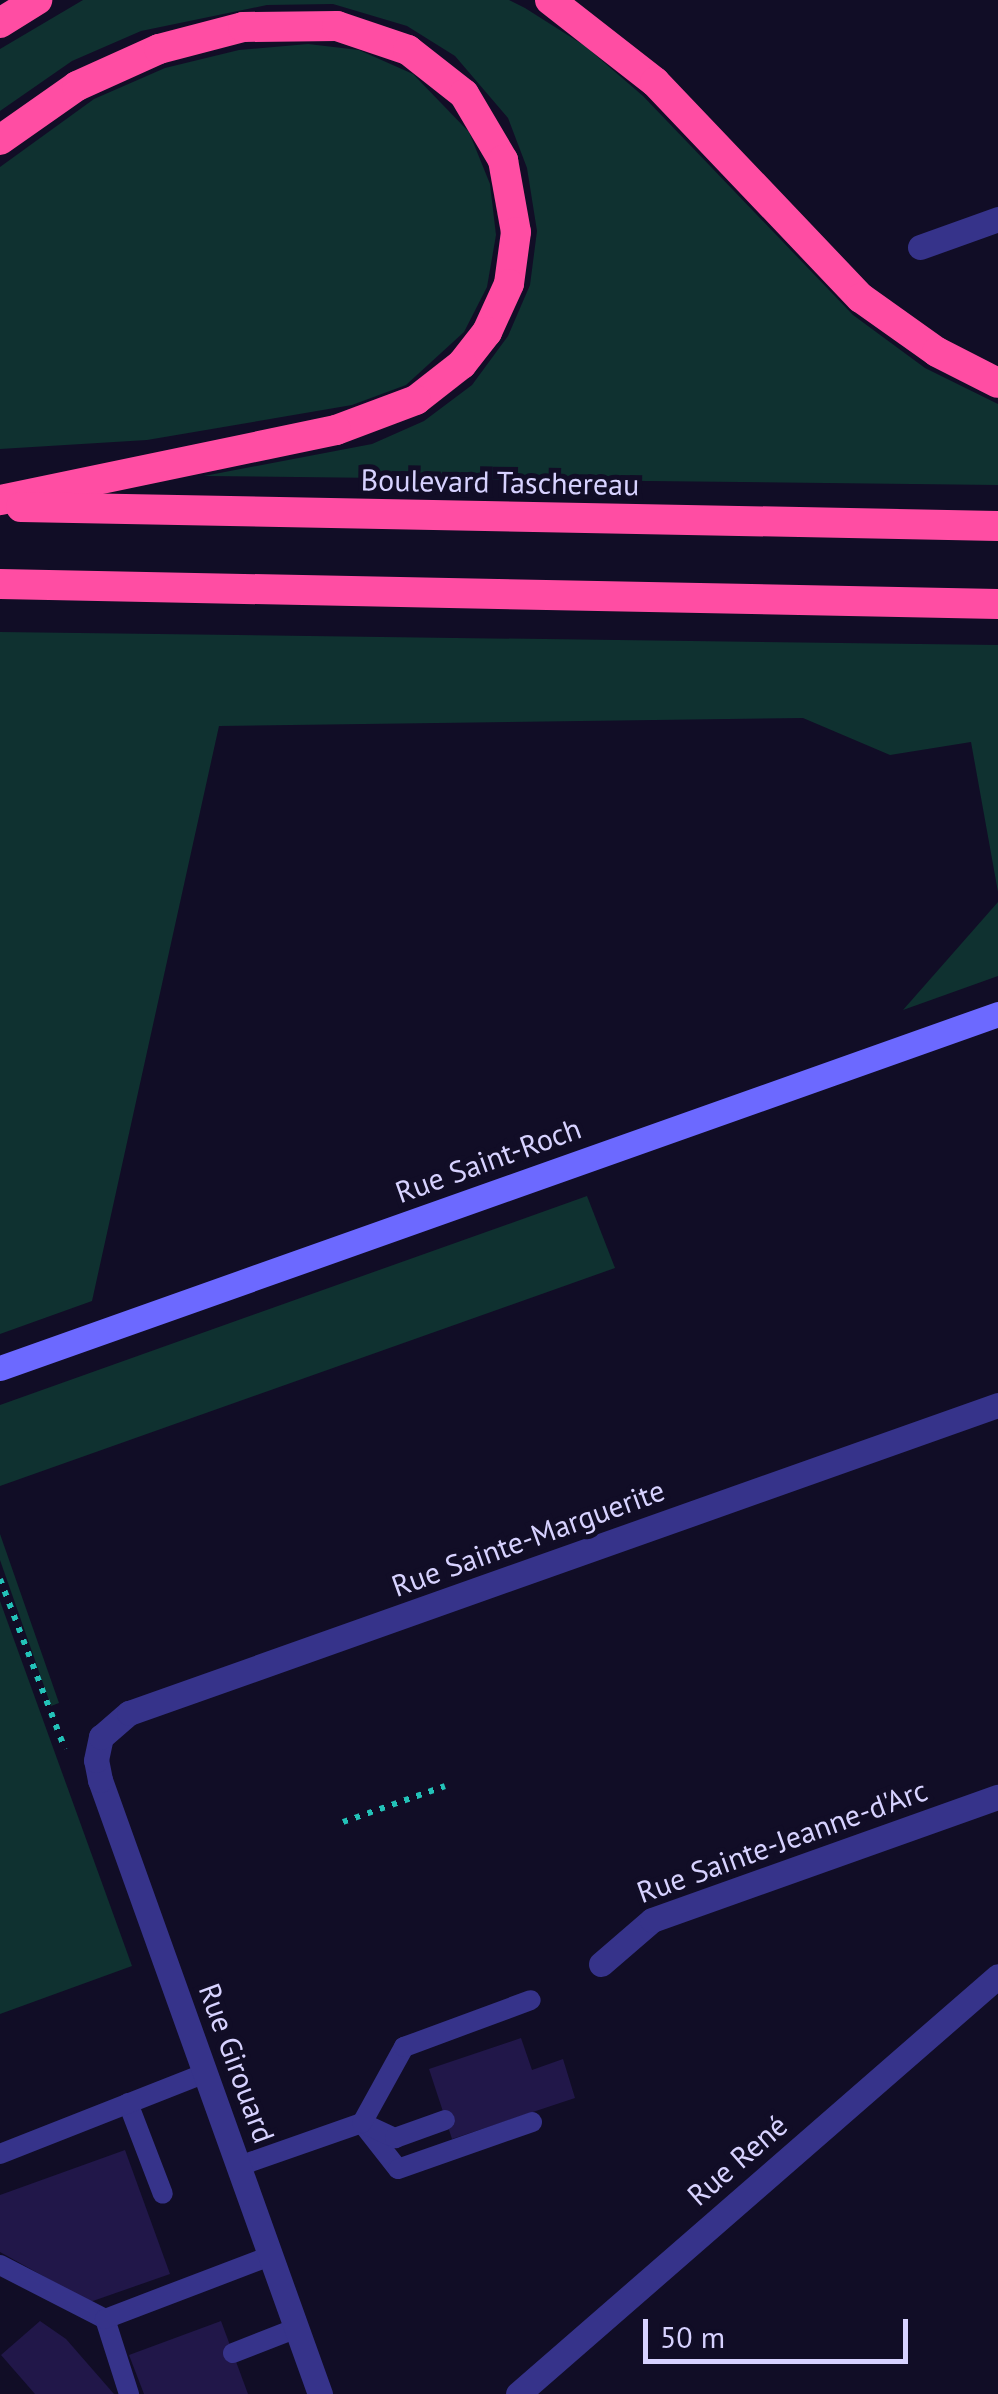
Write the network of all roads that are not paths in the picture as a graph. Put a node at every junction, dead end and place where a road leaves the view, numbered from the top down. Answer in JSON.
{"nodes":[{"id":1,"x":37,"y":0,"type":"edge"},
{"id":2,"x":550,"y":0,"type":"edge"},
{"id":3,"x":0,"y":23,"type":"edge"},
{"id":4,"x":0,"y":140,"type":"edge"},
{"id":5,"x":998,"y":219,"type":"edge"},
{"id":6,"x":920,"y":246,"type":"dead end"},
{"id":7,"x":998,"y":383,"type":"edge"},
{"id":8,"x":0,"y":504,"type":"edge"},
{"id":9,"x":998,"y":526,"type":"edge"},
{"id":10,"x":0,"y":584,"type":"edge"},
{"id":11,"x":998,"y":604,"type":"edge"},
{"id":12,"x":998,"y":1014,"type":"edge"},
{"id":13,"x":0,"y":1368,"type":"edge"},
{"id":14,"x":998,"y":1405,"type":"edge"},
{"id":15,"x":96,"y":1752,"type":"joint"},
{"id":16,"x":998,"y":1797,"type":"edge"},
{"id":17,"x":601,"y":1964,"type":"dead end"},
{"id":18,"x":998,"y":1976,"type":"edge"},
{"id":19,"x":531,"y":2000,"type":"dead end"},
{"id":20,"x":206,"y":2073,"type":"junction"},
{"id":21,"x":128,"y":2104,"type":"junction"},
{"id":22,"x":445,"y":2120,"type":"dead end"},
{"id":23,"x":532,"y":2122,"type":"dead end"},
{"id":24,"x":362,"y":2123,"type":"junction"},
{"id":25,"x":0,"y":2154,"type":"edge"},
{"id":26,"x":238,"y":2166,"type":"junction"},
{"id":27,"x":163,"y":2194,"type":"dead end"},
{"id":28,"x":270,"y":2256,"type":"junction"},
{"id":29,"x":0,"y":2265,"type":"edge"},
{"id":30,"x":105,"y":2319,"type":"junction"},
{"id":31,"x":296,"y":2328,"type":"junction"},
{"id":32,"x":233,"y":2353,"type":"dead end"},
{"id":33,"x":129,"y":2394,"type":"edge"},
{"id":34,"x":320,"y":2394,"type":"edge"},
{"id":35,"x":518,"y":2394,"type":"edge"}],
"edges":[{"from":1,"to":3,"type":"highway"},
{"from":2,"to":7,"type":"highway"},
{"from":4,"to":8,"type":"highway"},
{"from":5,"to":6,"type":"street"},
{"from":8,"to":9,"type":"highway","name":"Boulevard Taschereau"},
{"from":10,"to":11,"type":"highway"},
{"from":12,"to":13,"type":"main road","name":"Rue Saint-Roch"},
{"from":14,"to":15,"type":"street","name":"Rue Sainte-Marguerite"},
{"from":15,"to":20,"type":"street","name":"Rue Girouard"},
{"from":16,"to":17,"type":"street","name":"Rue Sainte-Jeanne-d'Arc"},
{"from":18,"to":35,"type":"street","name":"Rue René"},
{"from":19,"to":24,"type":"lane"},
{"from":20,"to":21,"type":"lane"},
{"from":20,"to":26,"type":"street","name":"Rue Girouard"},
{"from":21,"to":25,"type":"lane"},
{"from":21,"to":27,"type":"lane"},
{"from":22,"to":24,"type":"lane"},
{"from":23,"to":24,"type":"lane"},
{"from":24,"to":26,"type":"lane"},
{"from":26,"to":28,"type":"street","name":"Rue Girouard"},
{"from":28,"to":30,"type":"lane"},
{"from":28,"to":31,"type":"street","name":"Rue Girouard"},
{"from":29,"to":30,"type":"lane"},
{"from":30,"to":33,"type":"lane"},
{"from":31,"to":32,"type":"lane"},
{"from":31,"to":34,"type":"street","name":"Rue Girouard"}]}
